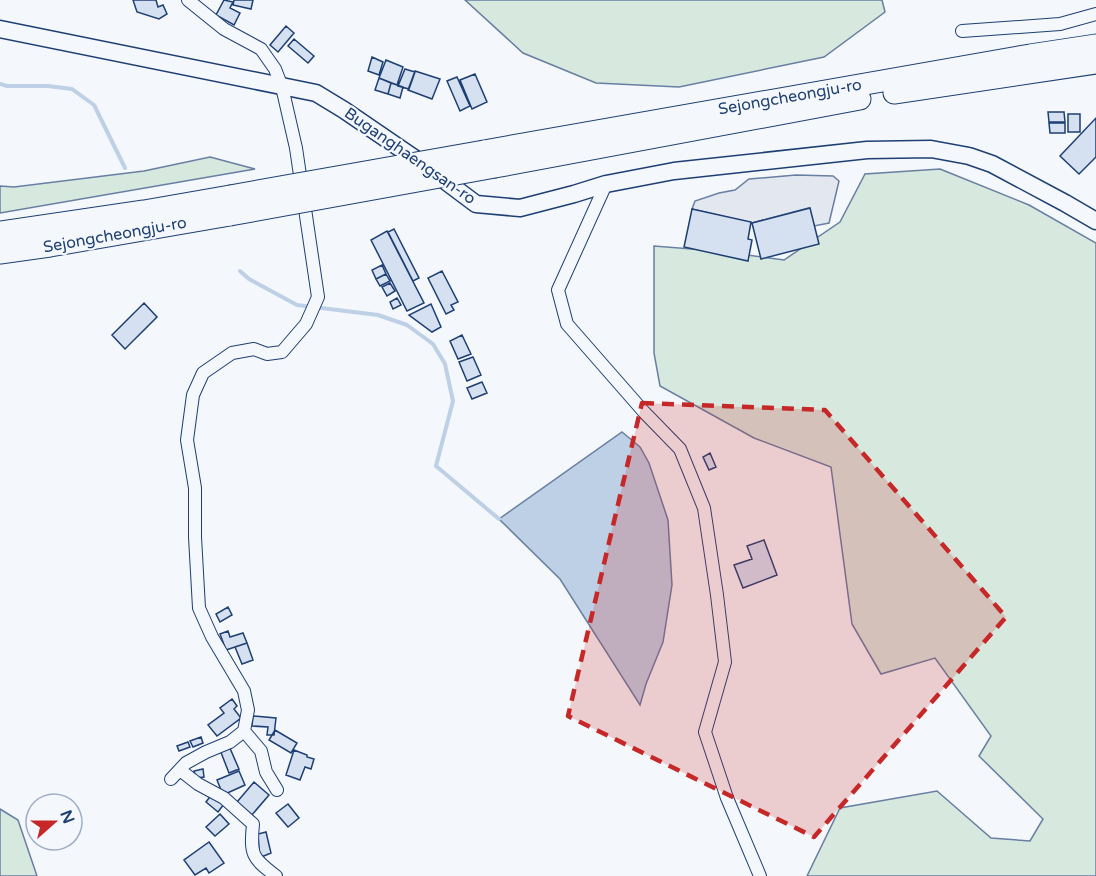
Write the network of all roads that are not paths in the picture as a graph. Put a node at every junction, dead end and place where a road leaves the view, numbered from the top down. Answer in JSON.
{"nodes":[{"id":1,"x":188,"y":0,"type":"edge"},
{"id":2,"x":1096,"y":14,"type":"edge"},
{"id":3,"x":0,"y":29,"type":"edge"},
{"id":4,"x":962,"y":31,"type":"dead end"},
{"id":5,"x":1096,"y":45,"type":"edge"},
{"id":6,"x":1096,"y":63,"type":"edge"},
{"id":7,"x":282,"y":87,"type":"junction"},
{"id":8,"x":490,"y":159,"type":"junction"},
{"id":9,"x":606,"y":184,"type":"junction"},
{"id":10,"x":230,"y":205,"type":"junction"},
{"id":11,"x":1096,"y":222,"type":"edge"},
{"id":12,"x":0,"y":232,"type":"edge"},
{"id":13,"x":0,"y":253,"type":"edge"},
{"id":14,"x":244,"y":731,"type":"junction"},
{"id":15,"x":277,"y":790,"type":"dead end"},
{"id":16,"x":276,"y":876,"type":"edge"},
{"id":17,"x":760,"y":876,"type":"edge"}],
"edges":[{"from":1,"to":7,"type":"street"},
{"from":2,"to":4,"type":"street"},
{"from":3,"to":7,"type":"street","name":"Buganghaengsan-ro"},
{"from":5,"to":8,"type":"highway","name":"Sejongcheongju-ro"},
{"from":6,"to":8,"type":"highway","name":"Sejongcheongju-ro"},
{"from":7,"to":9,"type":"street","name":"Buganghaengsan-ro"},
{"from":7,"to":14,"type":"street"},
{"from":8,"to":10,"type":"highway","bridge":true},
{"from":9,"to":11,"type":"street","name":"Buganghaengsan-ro"},
{"from":9,"to":17,"type":"street"},
{"from":10,"to":12,"type":"highway","name":"Sejongcheongju-ro"},
{"from":10,"to":13,"type":"highway","name":"Sejongcheongju-ro"},
{"from":14,"to":15,"type":"street"},
{"from":14,"to":16,"type":"street"}]}
